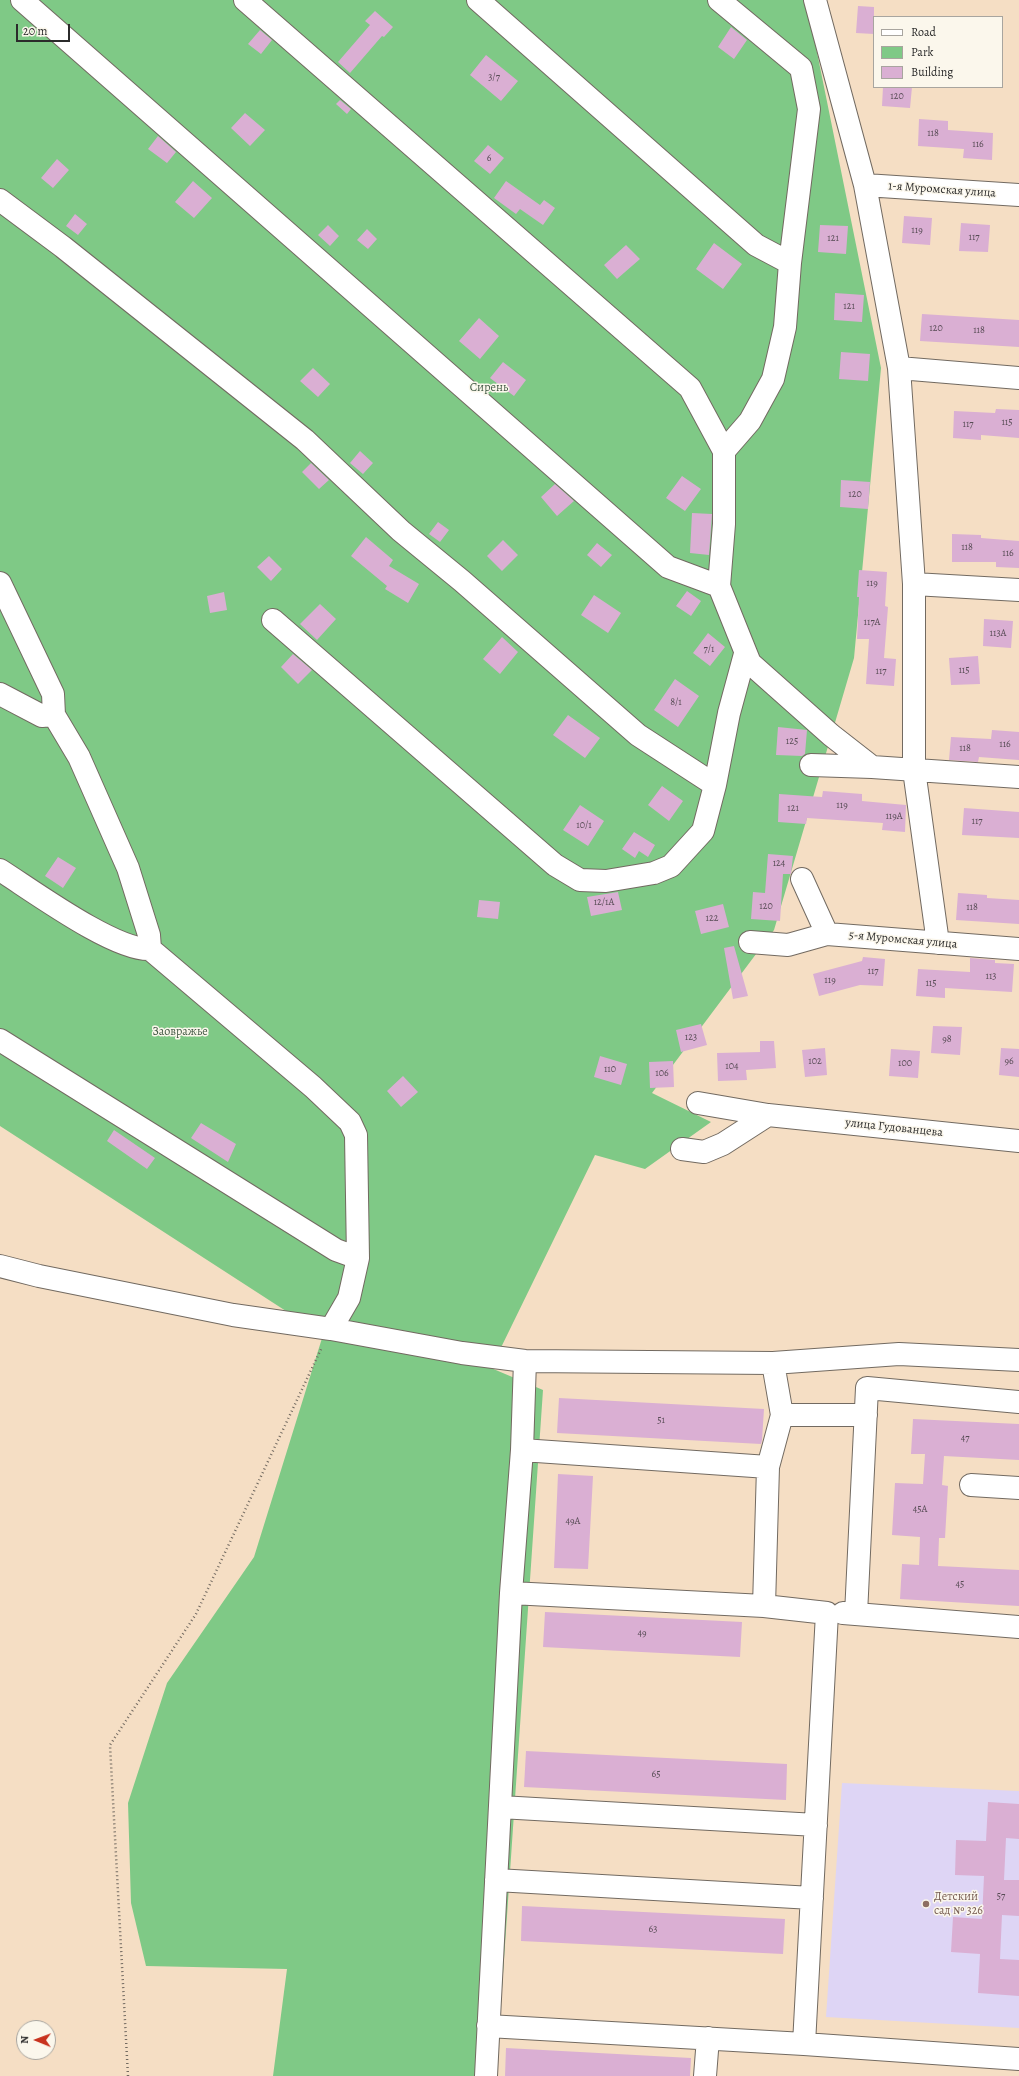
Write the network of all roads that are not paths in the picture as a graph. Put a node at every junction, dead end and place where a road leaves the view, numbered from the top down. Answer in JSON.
{"nodes":[{"id":1,"x":22,"y":0,"type":"edge"},
{"id":2,"x":245,"y":0,"type":"edge"},
{"id":3,"x":478,"y":0,"type":"edge"},
{"id":4,"x":719,"y":0,"type":"edge"},
{"id":5,"x":815,"y":0,"type":"edge"},
{"id":6,"x":865,"y":185,"type":"junction"},
{"id":7,"x":1019,"y":195,"type":"edge"},
{"id":8,"x":0,"y":200,"type":"edge"},
{"id":9,"x":790,"y":263,"type":"junction"},
{"id":10,"x":899,"y":368,"type":"junction"},
{"id":11,"x":1019,"y":378,"type":"edge"},
{"id":12,"x":724,"y":451,"type":"junction"},
{"id":13,"x":0,"y":583,"type":"edge"},
{"id":14,"x":914,"y":584,"type":"junction"},
{"id":15,"x":719,"y":586,"type":"junction"},
{"id":16,"x":1019,"y":590,"type":"edge"},
{"id":17,"x":273,"y":620,"type":"dead end"},
{"id":18,"x":745,"y":654,"type":"junction"},
{"id":19,"x":0,"y":694,"type":"edge"},
{"id":20,"x":54,"y":715,"type":"junction"},
{"id":21,"x":811,"y":765,"type":"dead end"},
{"id":22,"x":872,"y":767,"type":"junction"},
{"id":23,"x":914,"y":770,"type":"junction"},
{"id":24,"x":1019,"y":777,"type":"edge"},
{"id":25,"x":715,"y":785,"type":"junction"},
{"id":26,"x":0,"y":870,"type":"edge"},
{"id":27,"x":802,"y":879,"type":"dead end"},
{"id":28,"x":827,"y":934,"type":"junction"},
{"id":29,"x":750,"y":942,"type":"dead end"},
{"id":30,"x":938,"y":943,"type":"junction"},
{"id":31,"x":150,"y":949,"type":"junction"},
{"id":32,"x":1019,"y":950,"type":"edge"},
{"id":33,"x":0,"y":1040,"type":"edge"},
{"id":34,"x":698,"y":1103,"type":"dead end"},
{"id":35,"x":768,"y":1115,"type":"junction"},
{"id":36,"x":1019,"y":1141,"type":"edge"},
{"id":37,"x":682,"y":1149,"type":"dead end"},
{"id":38,"x":358,"y":1258,"type":"junction"},
{"id":39,"x":0,"y":1266,"type":"edge"},
{"id":40,"x":331,"y":1329,"type":"junction"},
{"id":41,"x":1019,"y":1360,"type":"edge"},
{"id":42,"x":525,"y":1361,"type":"junction"},
{"id":43,"x":774,"y":1363,"type":"junction"},
{"id":44,"x":1019,"y":1402,"type":"edge"},
{"id":45,"x":782,"y":1415,"type":"junction"},
{"id":46,"x":866,"y":1415,"type":"junction"},
{"id":47,"x":522,"y":1450,"type":"junction"},
{"id":48,"x":768,"y":1467,"type":"junction"},
{"id":49,"x":971,"y":1485,"type":"dead end"},
{"id":50,"x":1019,"y":1488,"type":"edge"},
{"id":51,"x":511,"y":1593,"type":"junction"},
{"id":52,"x":764,"y":1606,"type":"junction"},
{"id":53,"x":828,"y":1613,"type":"junction"},
{"id":54,"x":856,"y":1614,"type":"junction"},
{"id":55,"x":1019,"y":1628,"type":"edge"},
{"id":56,"x":500,"y":1807,"type":"junction"},
{"id":57,"x":816,"y":1825,"type":"junction"},
{"id":58,"x":496,"y":1880,"type":"junction"},
{"id":59,"x":812,"y":1898,"type":"junction"},
{"id":60,"x":488,"y":2026,"type":"junction"},
{"id":61,"x":708,"y":2038,"type":"junction"},
{"id":62,"x":804,"y":2044,"type":"junction"},
{"id":63,"x":1019,"y":2059,"type":"edge"},
{"id":64,"x":486,"y":2076,"type":"edge"},
{"id":65,"x":705,"y":2076,"type":"edge"}],
"edges":[{"from":1,"to":15,"type":"street"},
{"from":2,"to":12,"type":"street"},
{"from":3,"to":9,"type":"street"},
{"from":4,"to":9,"type":"street"},
{"from":5,"to":6,"type":"street"},
{"from":6,"to":7,"type":"street","name":"1-я Муромская улица"},
{"from":6,"to":10,"type":"street"},
{"from":8,"to":25,"type":"street"},
{"from":9,"to":12,"type":"street"},
{"from":10,"to":11,"type":"street"},
{"from":10,"to":14,"type":"street"},
{"from":12,"to":15,"type":"street"},
{"from":13,"to":20,"type":"street"},
{"from":14,"to":16,"type":"street"},
{"from":14,"to":23,"type":"street"},
{"from":15,"to":18,"type":"street"},
{"from":17,"to":25,"type":"street"},
{"from":18,"to":22,"type":"street"},
{"from":18,"to":25,"type":"street"},
{"from":19,"to":20,"type":"street"},
{"from":20,"to":31,"type":"street"},
{"from":21,"to":22,"type":"street"},
{"from":22,"to":23,"type":"street"},
{"from":23,"to":24,"type":"street"},
{"from":23,"to":30,"type":"street"},
{"from":26,"to":31,"type":"street"},
{"from":27,"to":28,"type":"street"},
{"from":28,"to":29,"type":"street","name":"5-я Муромская улица"},
{"from":28,"to":30,"type":"street","name":"5-я Муромская улица"},
{"from":30,"to":32,"type":"street","name":"5-я Муромская улица"},
{"from":31,"to":38,"type":"street"},
{"from":33,"to":38,"type":"street"},
{"from":34,"to":35,"type":"street","name":"улица Гудованцева"},
{"from":35,"to":36,"type":"street","name":"улица Гудованцева"},
{"from":35,"to":37,"type":"street"},
{"from":38,"to":40,"type":"street"},
{"from":39,"to":40,"type":"street"},
{"from":40,"to":42,"type":"street"},
{"from":41,"to":43,"type":"street"},
{"from":42,"to":43,"type":"street"},
{"from":42,"to":47,"type":"street"},
{"from":43,"to":45,"type":"street"},
{"from":44,"to":46,"type":"street"},
{"from":45,"to":46,"type":"street"},
{"from":45,"to":48,"type":"street"},
{"from":46,"to":54,"type":"street"},
{"from":47,"to":48,"type":"street"},
{"from":47,"to":51,"type":"street"},
{"from":48,"to":52,"type":"street"},
{"from":49,"to":50,"type":"street"},
{"from":51,"to":52,"type":"street"},
{"from":51,"to":56,"type":"street"},
{"from":52,"to":53,"type":"street"},
{"from":53,"to":54,"type":"street"},
{"from":53,"to":57,"type":"street"},
{"from":54,"to":55,"type":"street"},
{"from":56,"to":57,"type":"street"},
{"from":56,"to":58,"type":"street"},
{"from":57,"to":59,"type":"street"},
{"from":58,"to":59,"type":"street"},
{"from":58,"to":60,"type":"street"},
{"from":59,"to":62,"type":"street"},
{"from":60,"to":61,"type":"street"},
{"from":60,"to":64,"type":"street"},
{"from":61,"to":62,"type":"street"},
{"from":61,"to":65,"type":"street"},
{"from":62,"to":63,"type":"street"}]}
